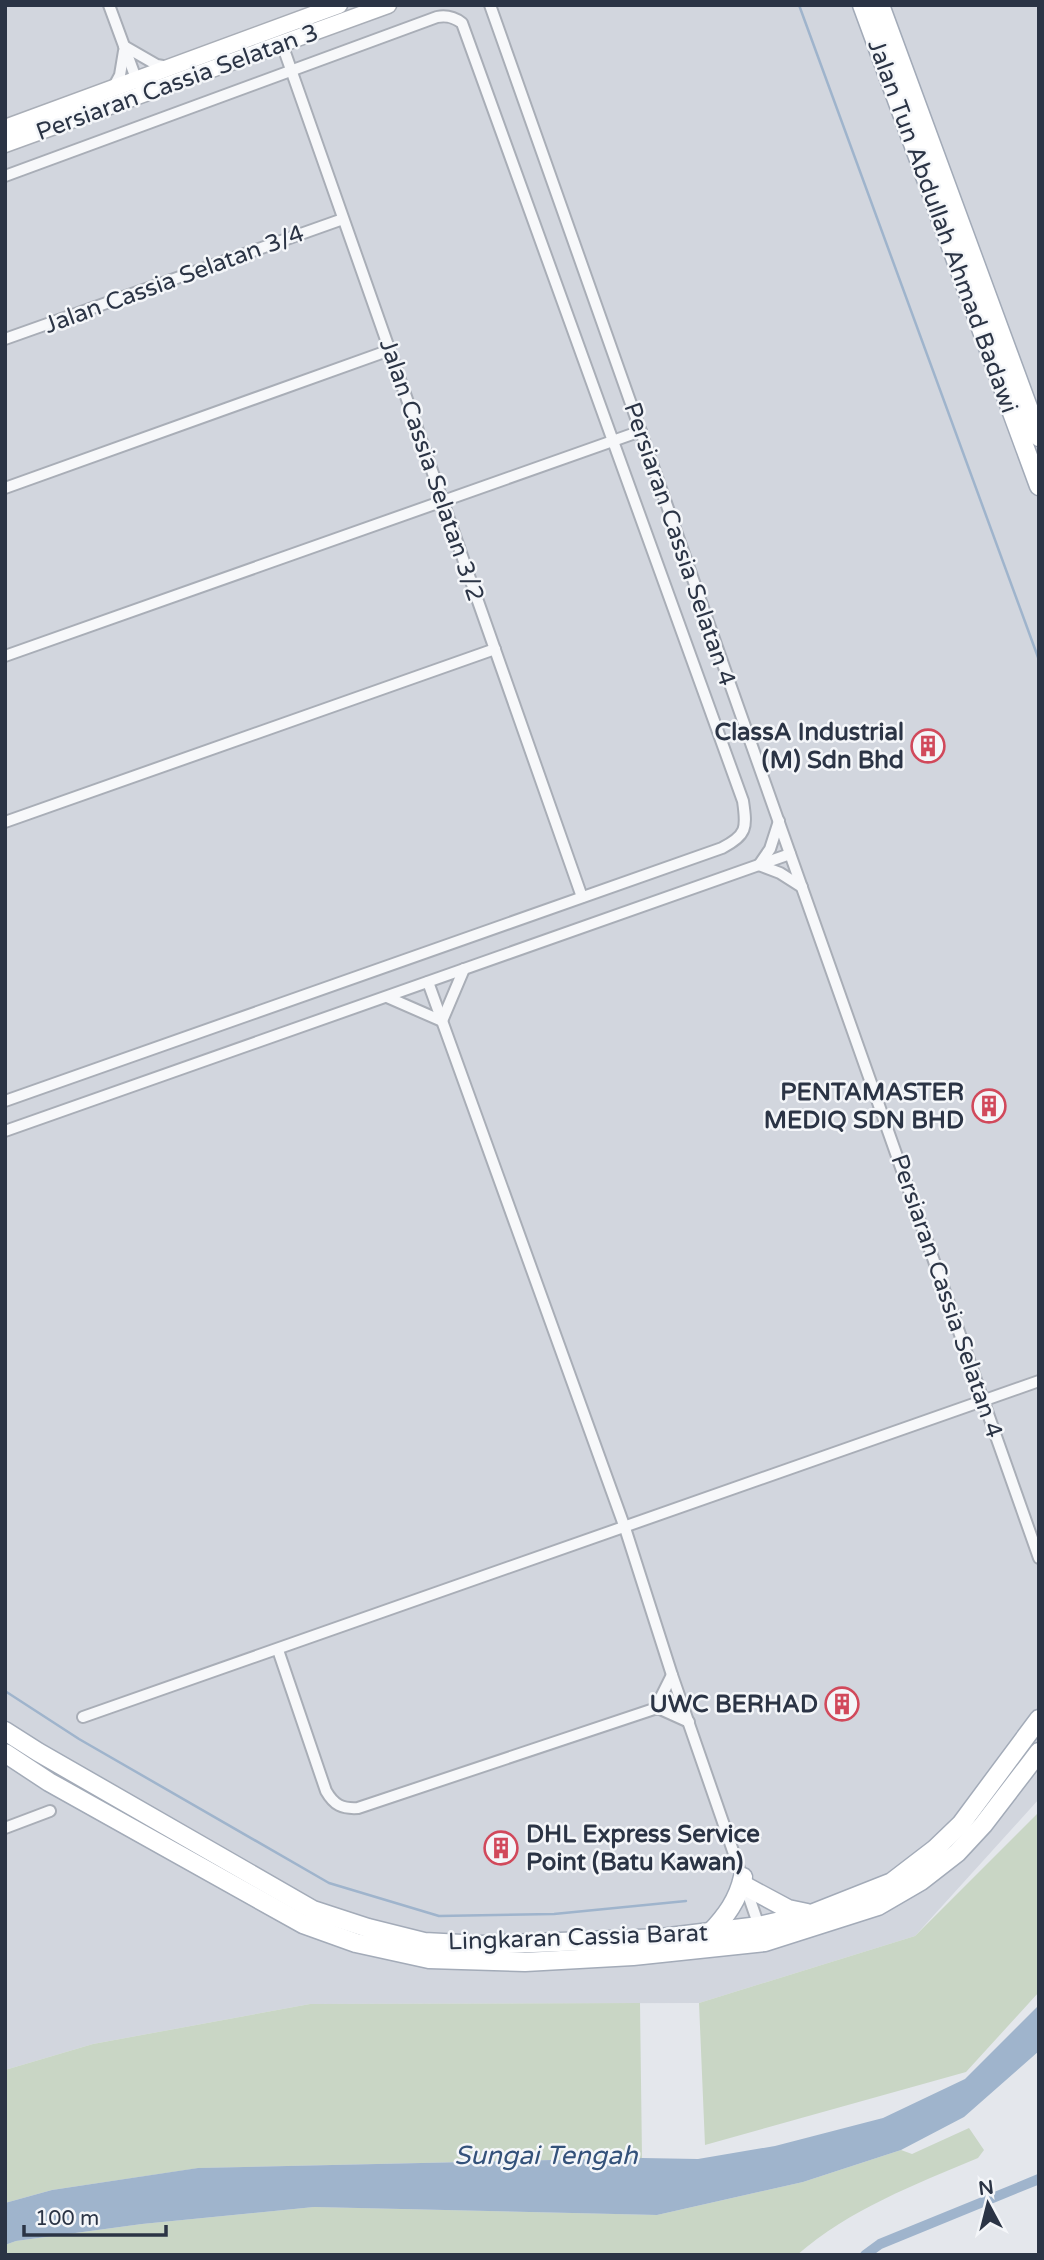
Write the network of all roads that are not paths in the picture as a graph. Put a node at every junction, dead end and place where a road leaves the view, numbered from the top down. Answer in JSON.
{"nodes":[{"id":1,"x":109,"y":5,"type":"edge"},
{"id":2,"x":339,"y":5,"type":"edge"},
{"id":3,"x":388,"y":5,"type":"edge"},
{"id":4,"x":491,"y":5,"type":"edge"},
{"id":5,"x":862,"y":5,"type":"edge"},
{"id":6,"x":880,"y":5,"type":"edge"},
{"id":7,"x":282,"y":44,"type":"junction"},
{"id":8,"x":124,"y":46,"type":"junction"},
{"id":9,"x":170,"y":67,"type":"junction"},
{"id":10,"x":292,"y":72,"type":"junction"},
{"id":11,"x":138,"y":86,"type":"junction"},
{"id":12,"x":113,"y":88,"type":"junction"},
{"id":13,"x":5,"y":128,"type":"edge"},
{"id":14,"x":5,"y":144,"type":"edge"},
{"id":15,"x":5,"y":176,"type":"edge"},
{"id":16,"x":344,"y":219,"type":"junction"},
{"id":17,"x":5,"y":339,"type":"edge"},
{"id":18,"x":390,"y":350,"type":"junction"},
{"id":19,"x":640,"y":431,"type":"junction"},
{"id":20,"x":1039,"y":437,"type":"edge"},
{"id":21,"x":612,"y":441,"type":"junction"},
{"id":22,"x":1039,"y":486,"type":"edge"},
{"id":23,"x":5,"y":488,"type":"edge"},
{"id":24,"x":443,"y":501,"type":"junction"},
{"id":25,"x":495,"y":649,"type":"junction"},
{"id":26,"x":5,"y":656,"type":"edge"},
{"id":27,"x":779,"y":821,"type":"junction"},
{"id":28,"x":5,"y":822,"type":"edge"},
{"id":29,"x":790,"y":854,"type":"junction"},
{"id":30,"x":759,"y":865,"type":"junction"},
{"id":31,"x":802,"y":887,"type":"junction"},
{"id":32,"x":582,"y":897,"type":"junction"},
{"id":33,"x":464,"y":969,"type":"junction"},
{"id":34,"x":428,"y":982,"type":"junction"},
{"id":35,"x":387,"y":997,"type":"junction"},
{"id":36,"x":442,"y":1021,"type":"junction"},
{"id":37,"x":5,"y":1101,"type":"edge"},
{"id":38,"x":5,"y":1131,"type":"edge"},
{"id":39,"x":1039,"y":1381,"type":"edge"},
{"id":40,"x":984,"y":1401,"type":"junction"},
{"id":41,"x":625,"y":1528,"type":"junction"},
{"id":42,"x":1039,"y":1558,"type":"edge"},
{"id":43,"x":278,"y":1650,"type":"junction"},
{"id":44,"x":672,"y":1675,"type":"junction"},
{"id":45,"x":681,"y":1700,"type":"junction"},
{"id":46,"x":656,"y":1709,"type":"junction"},
{"id":47,"x":83,"y":1717,"type":"dead end"},
{"id":48,"x":1039,"y":1719,"type":"edge"},
{"id":49,"x":689,"y":1722,"type":"junction"},
{"id":50,"x":5,"y":1731,"type":"edge"},
{"id":51,"x":1039,"y":1752,"type":"edge"},
{"id":52,"x":5,"y":1753,"type":"edge"},
{"id":53,"x":50,"y":1811,"type":"dead end"},
{"id":54,"x":5,"y":1828,"type":"edge"},
{"id":55,"x":745,"y":1882,"type":"junction"},
{"id":56,"x":811,"y":1914,"type":"junction"},
{"id":57,"x":760,"y":1926,"type":"junction"},
{"id":58,"x":710,"y":1933,"type":"junction"}],
"edges":[{"from":1,"to":8,"type":"street"},
{"from":2,"to":9,"type":"street","name":"Persiaran Cassia Selatan 3"},
{"from":3,"to":7,"type":"street","name":"Persiaran Cassia Selatan 3"},
{"from":4,"to":19,"type":"street","name":"Persiaran Cassia Selatan 4"},
{"from":5,"to":22,"type":"main road","name":"Jalan Tun Abdullah Ahmad Badawi"},
{"from":6,"to":20,"type":"main road","name":"Jalan Tun Abdullah Ahmad Badawi"},
{"from":7,"to":10,"type":"street","name":"Jalan Cassia Selatan 3/2"},
{"from":7,"to":11,"type":"street","name":"Persiaran Cassia Selatan 3"},
{"from":8,"to":9,"type":"street"},
{"from":8,"to":11,"type":"street"},
{"from":8,"to":12,"type":"street"},
{"from":9,"to":11,"type":"street","name":"Persiaran Cassia Selatan 3"},
{"from":10,"to":15,"type":"street"},
{"from":10,"to":16,"type":"street","name":"Jalan Cassia Selatan 3/2"},
{"from":10,"to":21,"type":"street"},
{"from":11,"to":12,"type":"street","name":"Persiaran Cassia Selatan 3"},
{"from":11,"to":14,"type":"street","name":"Persiaran Cassia Selatan 3"},
{"from":12,"to":13,"type":"street","name":"Persiaran Cassia Selatan 3"},
{"from":16,"to":17,"type":"street","name":"Jalan Cassia Selatan 3/4"},
{"from":16,"to":18,"type":"street","name":"Jalan Cassia Selatan 3/2"},
{"from":18,"to":23,"type":"street"},
{"from":18,"to":24,"type":"street","name":"Jalan Cassia Selatan 3/2"},
{"from":19,"to":21,"type":"street"},
{"from":19,"to":27,"type":"street","name":"Persiaran Cassia Selatan 4"},
{"from":21,"to":24,"type":"street"},
{"from":21,"to":32,"type":"street"},
{"from":24,"to":25,"type":"street","name":"Jalan Cassia Selatan 3/2"},
{"from":24,"to":26,"type":"street"},
{"from":25,"to":28,"type":"street"},
{"from":25,"to":32,"type":"street","name":"Jalan Cassia Selatan 3/2"},
{"from":27,"to":29,"type":"street","name":"Persiaran Cassia Selatan 4"},
{"from":27,"to":30,"type":"street"},
{"from":29,"to":30,"type":"street"},
{"from":29,"to":31,"type":"street","name":"Persiaran Cassia Selatan 4"},
{"from":30,"to":31,"type":"street"},
{"from":30,"to":33,"type":"street"},
{"from":31,"to":40,"type":"street","name":"Persiaran Cassia Selatan 4"},
{"from":32,"to":37,"type":"street"},
{"from":33,"to":34,"type":"street"},
{"from":33,"to":36,"type":"street"},
{"from":34,"to":35,"type":"street"},
{"from":34,"to":36,"type":"street"},
{"from":35,"to":36,"type":"street"},
{"from":35,"to":38,"type":"street"},
{"from":36,"to":41,"type":"street"},
{"from":39,"to":40,"type":"street"},
{"from":40,"to":41,"type":"street"},
{"from":40,"to":42,"type":"street","name":"Persiaran Cassia Selatan 4"},
{"from":41,"to":43,"type":"street"},
{"from":41,"to":44,"type":"street"},
{"from":43,"to":46,"type":"street"},
{"from":43,"to":47,"type":"street"},
{"from":44,"to":45,"type":"street"},
{"from":44,"to":46,"type":"street"},
{"from":45,"to":46,"type":"street"},
{"from":45,"to":49,"type":"street"},
{"from":46,"to":49,"type":"street"},
{"from":48,"to":56,"type":"main road","name":"Lingkaran Cassia Barat"},
{"from":49,"to":55,"type":"street"},
{"from":50,"to":58,"type":"main road","name":"Lingkaran Cassia Barat"},
{"from":51,"to":52,"type":"main road","name":"Lingkaran Cassia Barat"},
{"from":53,"to":54,"type":"street"},
{"from":55,"to":56,"type":"main road"},
{"from":55,"to":57,"type":"street"},
{"from":55,"to":58,"type":"main road"},
{"from":56,"to":57,"type":"main road","name":"Lingkaran Cassia Barat"},
{"from":57,"to":58,"type":"main road","name":"Lingkaran Cassia Barat"}]}
